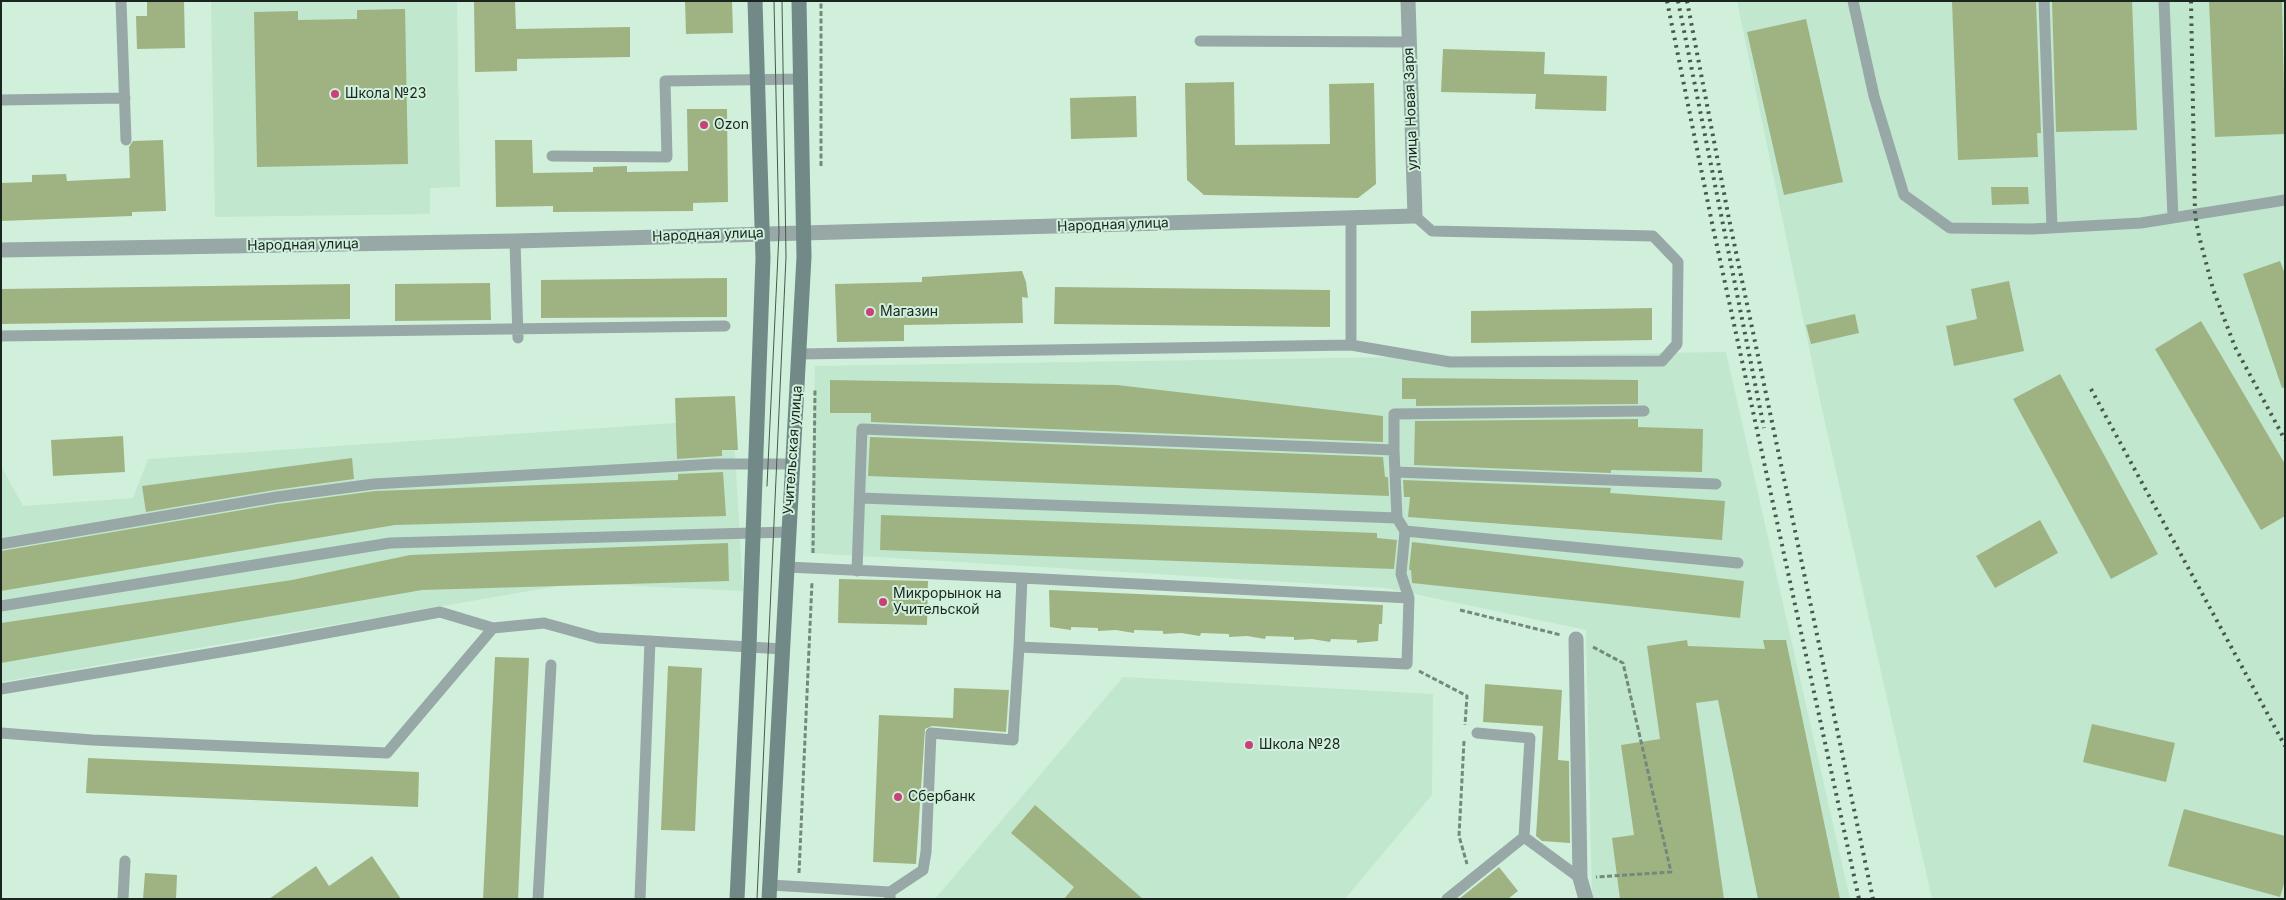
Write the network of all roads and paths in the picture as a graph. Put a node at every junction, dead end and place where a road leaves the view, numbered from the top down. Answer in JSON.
{"nodes":[{"id":1,"x":121,"y":1,"type":"edge"},
{"id":2,"x":755,"y":1,"type":"edge"},
{"id":3,"x":799,"y":1,"type":"edge"},
{"id":4,"x":821,"y":1,"type":"edge"},
{"id":5,"x":1408,"y":1,"type":"edge"},
{"id":6,"x":1853,"y":1,"type":"edge"},
{"id":7,"x":2044,"y":1,"type":"edge"},
{"id":8,"x":2164,"y":1,"type":"edge"},
{"id":9,"x":1200,"y":41,"type":"dead end"},
{"id":10,"x":1409,"y":42,"type":"junction"},
{"id":11,"x":801,"y":79,"type":"junction"},
{"id":12,"x":757,"y":80,"type":"junction"},
{"id":13,"x":124,"y":98,"type":"junction"},
{"id":14,"x":1,"y":100,"type":"edge"},
{"id":15,"x":126,"y":140,"type":"dead end"},
{"id":16,"x":552,"y":156,"type":"dead end"},
{"id":17,"x":821,"y":175,"type":"dead end"},
{"id":18,"x":2285,"y":200,"type":"edge"},
{"id":19,"x":1415,"y":216,"type":"junction"},
{"id":20,"x":1351,"y":218,"type":"junction"},
{"id":21,"x":2173,"y":218,"type":"junction"},
{"id":22,"x":2052,"y":228,"type":"junction"},
{"id":23,"x":804,"y":233,"type":"junction"},
{"id":24,"x":762,"y":234,"type":"junction"},
{"id":25,"x":515,"y":241,"type":"junction"},
{"id":26,"x":1,"y":250,"type":"edge"},
{"id":27,"x":725,"y":326,"type":"dead end"},
{"id":28,"x":518,"y":333,"type":"junction"},
{"id":29,"x":1,"y":336,"type":"edge"},
{"id":30,"x":1351,"y":345,"type":"junction"},
{"id":31,"x":800,"y":354,"type":"junction"},
{"id":32,"x":815,"y":382,"type":"dead end"},
{"id":33,"x":1644,"y":411,"type":"dead end"},
{"id":34,"x":1394,"y":450,"type":"junction"},
{"id":35,"x":755,"y":464,"type":"junction"},
{"id":36,"x":792,"y":464,"type":"junction"},
{"id":37,"x":1395,"y":472,"type":"junction"},
{"id":38,"x":1716,"y":484,"type":"dead end"},
{"id":39,"x":860,"y":498,"type":"junction"},
{"id":40,"x":1397,"y":518,"type":"junction"},
{"id":41,"x":1405,"y":531,"type":"junction"},
{"id":42,"x":753,"y":532,"type":"junction"},
{"id":43,"x":788,"y":532,"type":"junction"},
{"id":44,"x":1,"y":544,"type":"edge"},
{"id":45,"x":1738,"y":563,"type":"dead end"},
{"id":46,"x":787,"y":567,"type":"junction"},
{"id":47,"x":813,"y":568,"type":"junction"},
{"id":48,"x":857,"y":571,"type":"junction"},
{"id":49,"x":1022,"y":578,"type":"junction"},
{"id":50,"x":1410,"y":598,"type":"junction"},
{"id":51,"x":1,"y":606,"type":"edge"},
{"id":52,"x":1460,"y":610,"type":"dead end"},
{"id":53,"x":493,"y":628,"type":"junction"},
{"id":54,"x":1576,"y":639,"type":"junction"},
{"id":55,"x":650,"y":641,"type":"junction"},
{"id":56,"x":749,"y":647,"type":"junction"},
{"id":57,"x":1019,"y":647,"type":"junction"},
{"id":58,"x":783,"y":649,"type":"junction"},
{"id":59,"x":1406,"y":664,"type":"junction"},
{"id":60,"x":551,"y":665,"type":"dead end"},
{"id":61,"x":1,"y":689,"type":"edge"},
{"id":62,"x":1,"y":733,"type":"edge"},
{"id":63,"x":1477,"y":733,"type":"dead end"},
{"id":64,"x":1524,"y":837,"type":"junction"},
{"id":65,"x":125,"y":861,"type":"dead end"},
{"id":66,"x":1580,"y":878,"type":"junction"},
{"id":67,"x":1472,"y":879,"type":"junction"},
{"id":68,"x":798,"y":886,"type":"junction"},
{"id":69,"x":770,"y":892,"type":"edge"},
{"id":70,"x":890,"y":896,"type":"edge"},
{"id":71,"x":123,"y":899,"type":"edge"},
{"id":72,"x":538,"y":899,"type":"edge"},
{"id":73,"x":640,"y":899,"type":"edge"},
{"id":74,"x":737,"y":899,"type":"edge"},
{"id":75,"x":1446,"y":899,"type":"edge"},
{"id":76,"x":1586,"y":899,"type":"edge"}],
"edges":[{"from":1,"to":13,"type":"lane"},
{"from":2,"to":12,"type":"main road"},
{"from":3,"to":11,"type":"main road","name":"Учительская улица"},
{"from":4,"to":17,"type":"path"},
{"from":5,"to":10,"type":"street","name":"улица Новая Заря"},
{"from":6,"to":22,"type":"lane"},
{"from":7,"to":22,"type":"lane"},
{"from":8,"to":21,"type":"lane"},
{"from":9,"to":10,"type":"lane"},
{"from":10,"to":19,"type":"street","name":"улица Новая Заря"},
{"from":11,"to":12,"type":"lane"},
{"from":11,"to":23,"type":"main road","name":"Учительская улица"},
{"from":12,"to":16,"type":"lane"},
{"from":12,"to":24,"type":"main road"},
{"from":13,"to":14,"type":"lane"},
{"from":13,"to":15,"type":"lane"},
{"from":18,"to":21,"type":"lane"},
{"from":19,"to":20,"type":"street","name":"Народная улица"},
{"from":19,"to":30,"type":"lane"},
{"from":20,"to":23,"type":"street","name":"Народная улица"},
{"from":20,"to":30,"type":"lane"},
{"from":21,"to":22,"type":"lane"},
{"from":23,"to":24,"type":"street","name":"Народная улица"},
{"from":23,"to":31,"type":"main road","name":"Учительская улица"},
{"from":24,"to":25,"type":"street","name":"Народная улица"},
{"from":24,"to":35,"type":"main road"},
{"from":25,"to":26,"type":"street","name":"Народная улица"},
{"from":25,"to":28,"type":"lane"},
{"from":27,"to":28,"type":"lane"},
{"from":28,"to":29,"type":"lane"},
{"from":30,"to":31,"type":"lane"},
{"from":31,"to":36,"type":"main road","name":"Учительская улица"},
{"from":32,"to":47,"type":"path"},
{"from":33,"to":34,"type":"lane"},
{"from":34,"to":37,"type":"lane"},
{"from":34,"to":39,"type":"lane"},
{"from":35,"to":36,"type":"lane"},
{"from":35,"to":42,"type":"main road"},
{"from":35,"to":44,"type":"lane"},
{"from":36,"to":43,"type":"main road","name":"Учительская улица"},
{"from":37,"to":38,"type":"lane"},
{"from":37,"to":40,"type":"lane"},
{"from":39,"to":40,"type":"lane"},
{"from":39,"to":48,"type":"lane"},
{"from":40,"to":41,"type":"lane"},
{"from":41,"to":45,"type":"lane"},
{"from":41,"to":50,"type":"lane"},
{"from":42,"to":43,"type":"lane"},
{"from":42,"to":51,"type":"lane"},
{"from":42,"to":56,"type":"main road"},
{"from":43,"to":46,"type":"main road","name":"Учительская улица"},
{"from":46,"to":47,"type":"lane"},
{"from":46,"to":58,"type":"main road","name":"Учительская улица"},
{"from":47,"to":48,"type":"lane"},
{"from":47,"to":68,"type":"path"},
{"from":48,"to":49,"type":"lane"},
{"from":49,"to":50,"type":"lane"},
{"from":49,"to":57,"type":"lane"},
{"from":50,"to":59,"type":"lane"},
{"from":52,"to":54,"type":"path"},
{"from":53,"to":55,"type":"lane"},
{"from":53,"to":61,"type":"lane"},
{"from":53,"to":62,"type":"lane"},
{"from":54,"to":66,"type":"street"},
{"from":54,"to":66,"type":"path"},
{"from":55,"to":56,"type":"lane"},
{"from":55,"to":73,"type":"lane"},
{"from":56,"to":58,"type":"lane"},
{"from":56,"to":74,"type":"main road"},
{"from":57,"to":59,"type":"lane"},
{"from":57,"to":70,"type":"lane"},
{"from":58,"to":69,"type":"main road","name":"Учительская улица"},
{"from":59,"to":67,"type":"path"},
{"from":60,"to":72,"type":"lane"},
{"from":63,"to":64,"type":"lane"},
{"from":64,"to":66,"type":"lane"},
{"from":64,"to":67,"type":"lane"},
{"from":65,"to":71,"type":"lane"},
{"from":66,"to":76,"type":"street"},
{"from":67,"to":75,"type":"lane"},
{"from":68,"to":69,"type":"lane"},
{"from":68,"to":70,"type":"lane"}]}
